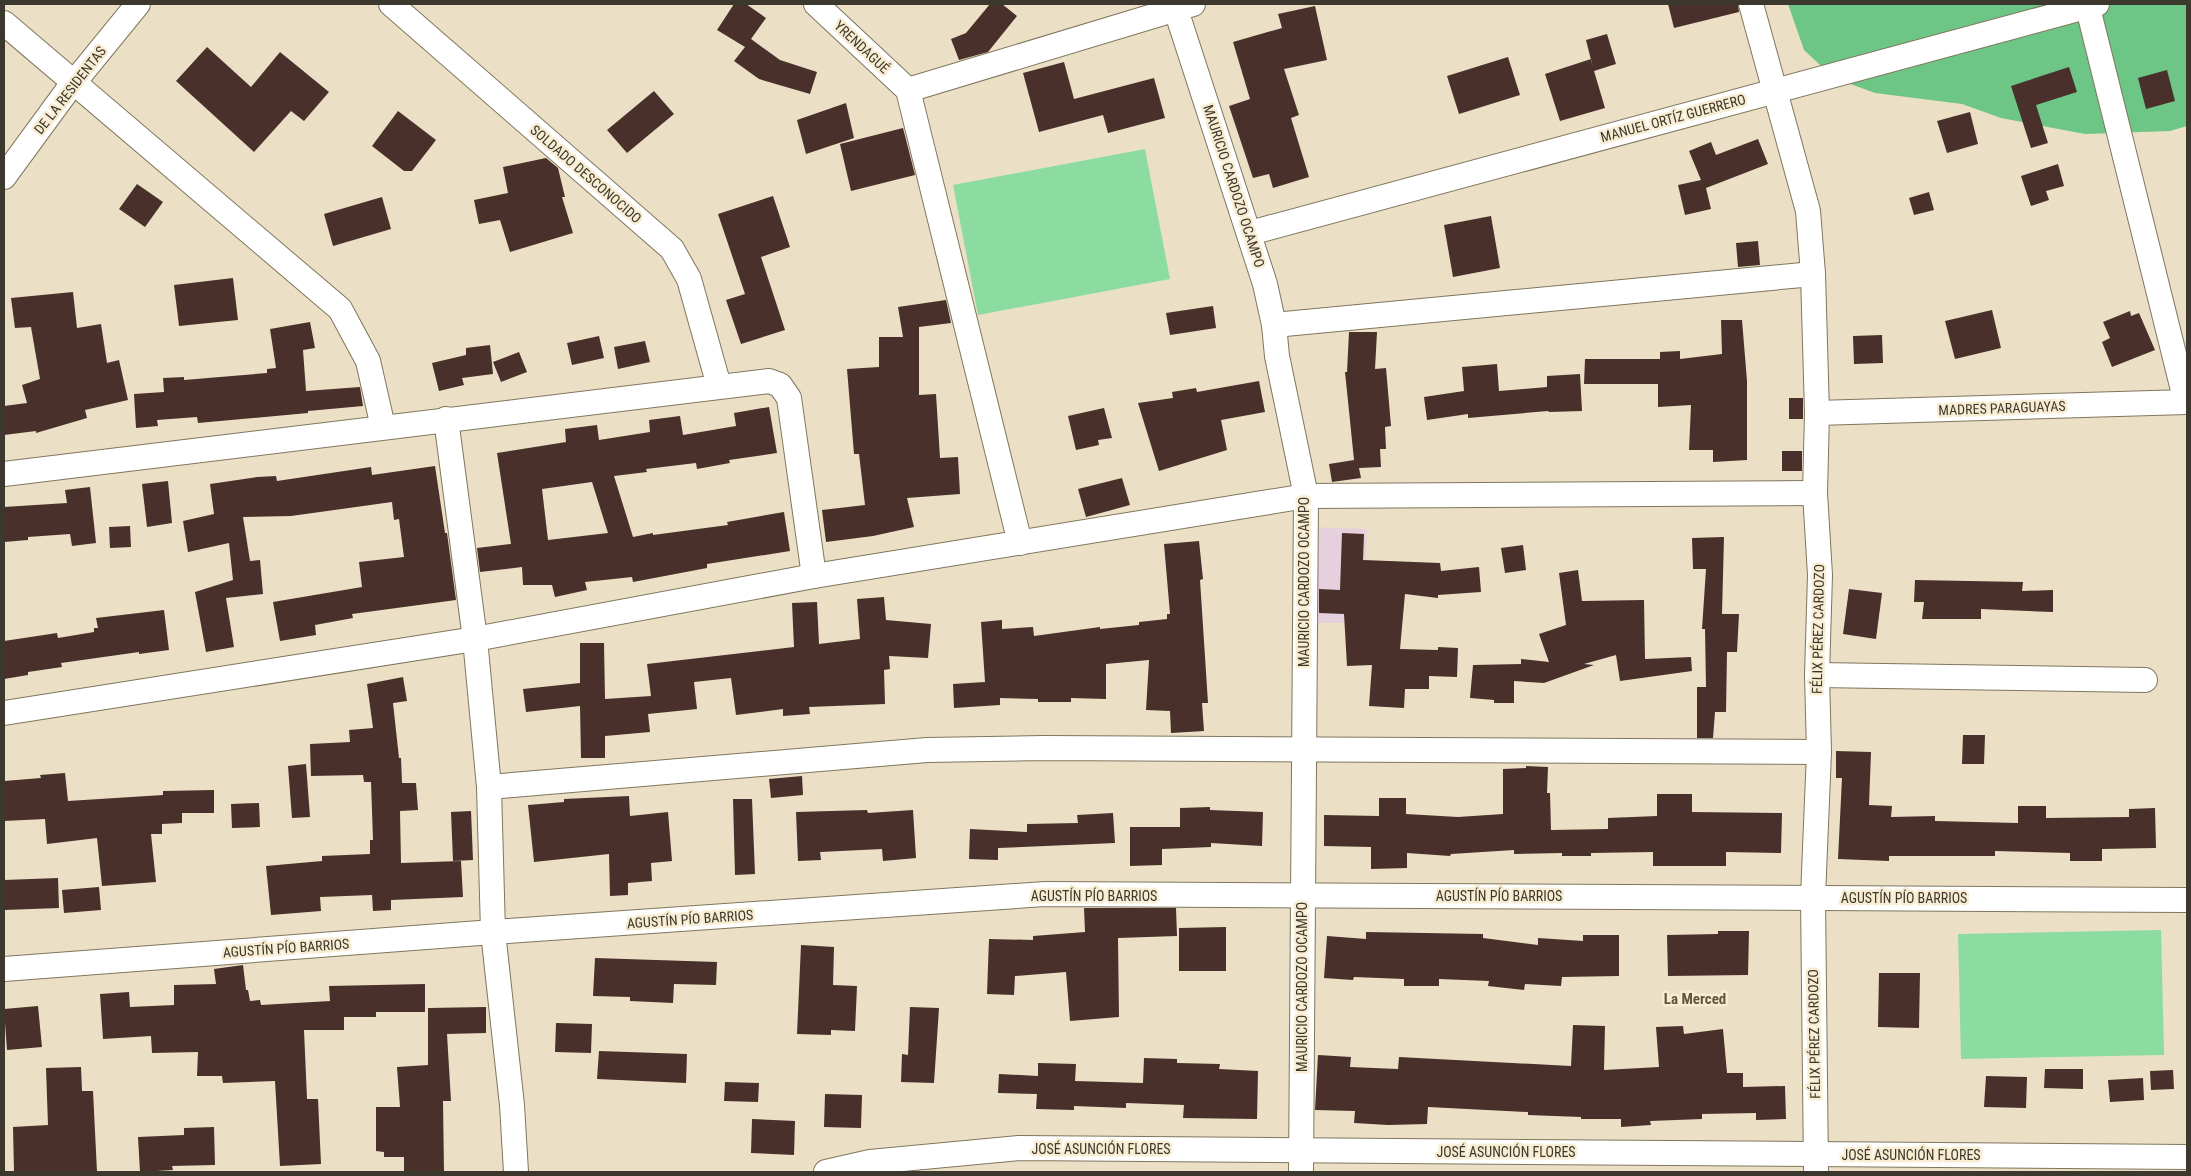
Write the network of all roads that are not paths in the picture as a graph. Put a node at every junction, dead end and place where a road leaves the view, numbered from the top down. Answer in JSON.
{"nodes":[{"id":1,"x":138,"y":4,"type":"edge"},
{"id":2,"x":391,"y":4,"type":"edge"},
{"id":3,"x":816,"y":4,"type":"edge"},
{"id":4,"x":1751,"y":4,"type":"edge"},
{"id":5,"x":2091,"y":5,"type":"edge"},
{"id":6,"x":1185,"y":7,"type":"edge"},
{"id":7,"x":4,"y":23,"type":"edge"},
{"id":8,"x":74,"y":83,"type":"junction"},
{"id":9,"x":908,"y":90,"type":"junction"},
{"id":10,"x":1776,"y":90,"type":"junction"},
{"id":11,"x":4,"y":177,"type":"edge"},
{"id":12,"x":1250,"y":234,"type":"junction"},
{"id":13,"x":1813,"y":274,"type":"junction"},
{"id":14,"x":1274,"y":325,"type":"junction"},
{"id":15,"x":719,"y":386,"type":"junction"},
{"id":16,"x":2187,"y":402,"type":"edge"},
{"id":17,"x":1817,"y":413,"type":"junction"},
{"id":18,"x":446,"y":419,"type":"junction"},
{"id":19,"x":383,"y":427,"type":"junction"},
{"id":20,"x":4,"y":474,"type":"edge"},
{"id":21,"x":1816,"y":493,"type":"junction"},
{"id":22,"x":1306,"y":496,"type":"junction"},
{"id":23,"x":1020,"y":543,"type":"junction"},
{"id":24,"x":814,"y":576,"type":"junction"},
{"id":25,"x":475,"y":639,"type":"junction"},
{"id":26,"x":1817,"y":675,"type":"junction"},
{"id":27,"x":2145,"y":680,"type":"dead end"},
{"id":28,"x":4,"y":713,"type":"edge"},
{"id":29,"x":1304,"y":750,"type":"junction"},
{"id":30,"x":1819,"y":752,"type":"junction"},
{"id":31,"x":489,"y":787,"type":"junction"},
{"id":32,"x":1303,"y":896,"type":"junction"},
{"id":33,"x":1813,"y":897,"type":"junction"},
{"id":34,"x":2187,"y":900,"type":"edge"},
{"id":35,"x":493,"y":932,"type":"junction"},
{"id":36,"x":4,"y":969,"type":"edge"},
{"id":37,"x":2187,"y":1157,"type":"edge"},
{"id":38,"x":1301,"y":1161,"type":"edge"},
{"id":39,"x":1816,"y":1163,"type":"edge"},
{"id":40,"x":516,"y":1172,"type":"edge"},
{"id":41,"x":826,"y":1172,"type":"edge"}],
"edges":[{"from":1,"to":8,"type":"street","name":"DE LA RESIDENTAS"},
{"from":2,"to":15,"type":"street","name":"SOLDADO DESCONOCIDO"},
{"from":3,"to":9,"type":"street","name":"YRENDAGUÉ"},
{"from":4,"to":10,"type":"street","name":"FÉLIX PÉREZ CARDOZO"},
{"from":5,"to":10,"type":"street","name":"MANUEL ORTÍZ GUERRERO"},
{"from":5,"to":16,"type":"street"},
{"from":6,"to":9,"type":"street"},
{"from":6,"to":12,"type":"street","name":"MAURICIO CARDOZO OCAMPO"},
{"from":7,"to":8,"type":"street"},
{"from":8,"to":11,"type":"street","name":"DE LA RESIDENTAS"},
{"from":8,"to":19,"type":"street"},
{"from":9,"to":23,"type":"street"},
{"from":10,"to":12,"type":"street","name":"MANUEL ORTÍZ GUERRERO"},
{"from":10,"to":13,"type":"street","name":"FÉLIX PÉREZ CARDOZO"},
{"from":12,"to":14,"type":"street","name":"MAURICIO CARDOZO OCAMPO"},
{"from":13,"to":14,"type":"street"},
{"from":13,"to":17,"type":"street","name":"FÉLIX PÉREZ CARDOZO"},
{"from":14,"to":22,"type":"street","name":"MAURICIO CARDOZO OCAMPO"},
{"from":15,"to":18,"type":"street"},
{"from":15,"to":24,"type":"street"},
{"from":16,"to":17,"type":"street","name":"MADRES PARAGUAYAS"},
{"from":17,"to":21,"type":"street","name":"FÉLIX PÉREZ CARDOZO"},
{"from":18,"to":19,"type":"street"},
{"from":18,"to":25,"type":"street"},
{"from":19,"to":20,"type":"street"},
{"from":21,"to":22,"type":"street"},
{"from":21,"to":26,"type":"street","name":"FÉLIX PÉREZ CARDOZO"},
{"from":22,"to":23,"type":"street"},
{"from":22,"to":29,"type":"street","name":"MAURICIO CARDOZO OCAMPO"},
{"from":23,"to":24,"type":"street"},
{"from":24,"to":25,"type":"street"},
{"from":25,"to":28,"type":"street"},
{"from":25,"to":31,"type":"street"},
{"from":26,"to":27,"type":"street"},
{"from":26,"to":30,"type":"street","name":"FÉLIX PÉREZ CARDOZO"},
{"from":29,"to":30,"type":"street"},
{"from":29,"to":31,"type":"street"},
{"from":29,"to":32,"type":"street","name":"MAURICIO CARDOZO OCAMPO"},
{"from":30,"to":33,"type":"street","name":"FÉLIX PÉREZ CARDOZO"},
{"from":31,"to":35,"type":"street"},
{"from":32,"to":33,"type":"street","name":"AGUSTÍN PÍO BARRIOS"},
{"from":32,"to":35,"type":"street","name":"AGUSTÍN PÍO BARRIOS"},
{"from":32,"to":38,"type":"street","name":"MAURICIO CARDOZO OCAMPO"},
{"from":33,"to":34,"type":"street","name":"AGUSTÍN PÍO BARRIOS"},
{"from":33,"to":39,"type":"street","name":"FÉLIX PÉREZ CARDOZO"},
{"from":35,"to":36,"type":"street","name":"AGUSTÍN PÍO BARRIOS"},
{"from":35,"to":40,"type":"street"},
{"from":37,"to":39,"type":"street","name":"JOSÉ ASUNCIÓN FLORES"},
{"from":38,"to":39,"type":"street","name":"JOSÉ ASUNCIÓN FLORES"},
{"from":38,"to":41,"type":"street","name":"JOSÉ ASUNCIÓN FLORES"}]}
